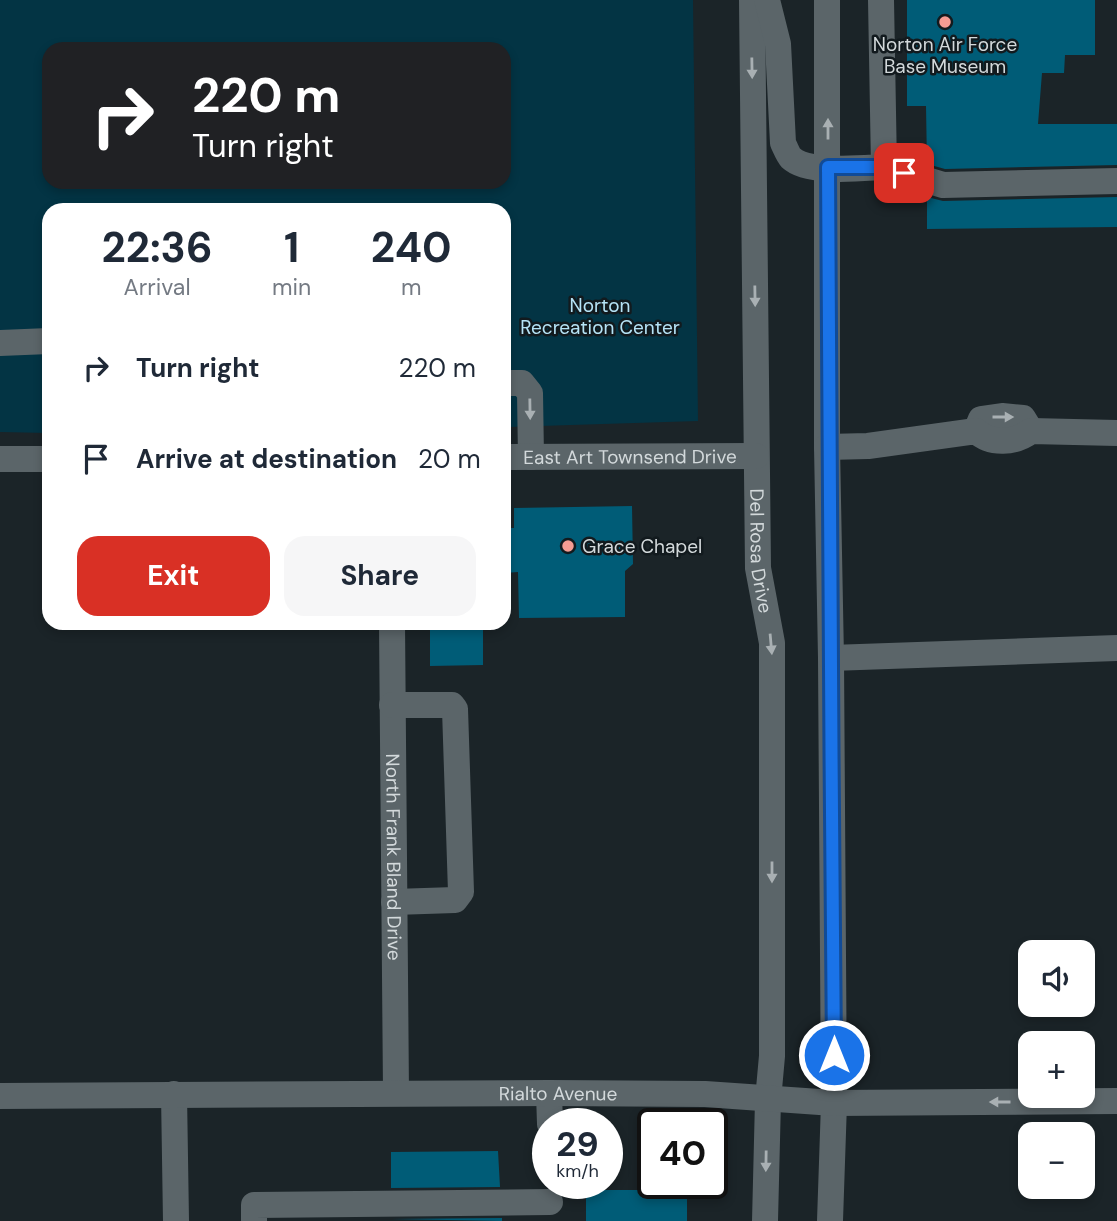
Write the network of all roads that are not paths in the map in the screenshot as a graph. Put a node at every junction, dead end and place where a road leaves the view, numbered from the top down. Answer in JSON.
{"nodes":[{"id":1,"x":752,"y":0,"type":"edge"},
{"id":2,"x":767,"y":0,"type":"edge"},
{"id":3,"x":827,"y":0,"type":"edge"},
{"id":4,"x":881,"y":0,"type":"edge"},
{"id":5,"x":828,"y":167,"type":"junction"},
{"id":6,"x":884,"y":167,"type":"junction"},
{"id":7,"x":1117,"y":181,"type":"edge"},
{"id":8,"x":42,"y":341,"type":"edge"},
{"id":9,"x":0,"y":342,"type":"edge"},
{"id":10,"x":511,"y":383,"type":"edge"},
{"id":11,"x":1117,"y":433,"type":"edge"},
{"id":12,"x":827,"y":447,"type":"junction"},
{"id":13,"x":756,"y":456,"type":"junction"},
{"id":14,"x":511,"y":457,"type":"edge"},
{"id":15,"x":531,"y":457,"type":"junction"},
{"id":16,"x":0,"y":459,"type":"edge"},
{"id":17,"x":42,"y":459,"type":"edge"},
{"id":18,"x":392,"y":630,"type":"edge"},
{"id":19,"x":1117,"y":648,"type":"edge"},
{"id":20,"x":831,"y":658,"type":"junction"},
{"id":21,"x":392,"y":705,"type":"junction"},
{"id":22,"x":394,"y":902,"type":"junction"},
{"id":23,"x":396,"y":1093,"type":"junction"},
{"id":24,"x":549,"y":1093,"type":"junction"},
{"id":25,"x":174,"y":1094,"type":"junction"},
{"id":26,"x":0,"y":1096,"type":"edge"},
{"id":27,"x":768,"y":1100,"type":"junction"},
{"id":28,"x":834,"y":1103,"type":"junction"},
{"id":29,"x":1114,"y":1105,"type":"edge"},
{"id":30,"x":549,"y":1108,"type":"edge"},
{"id":31,"x":550,"y":1202,"type":"edge"},
{"id":32,"x":176,"y":1221,"type":"edge"},
{"id":33,"x":254,"y":1221,"type":"edge"},
{"id":34,"x":765,"y":1221,"type":"edge"},
{"id":35,"x":830,"y":1221,"type":"edge"}],
"edges":[{"from":1,"to":13,"type":"street","name":"Del Rosa Drive","one_way":true},
{"from":2,"to":5,"type":"street"},
{"from":5,"to":3,"type":"street","one_way":true},
{"from":4,"to":6,"type":"street"},
{"from":5,"to":6,"type":"street"},
{"from":5,"to":12,"type":"street"},
{"from":6,"to":7,"type":"street"},
{"from":8,"to":9,"type":"street"},
{"from":10,"to":15,"type":"street","one_way":true},
{"from":11,"to":12,"type":"street"},
{"from":12,"to":20,"type":"street"},
{"from":13,"to":15,"type":"street","name":"East Art Townsend Drive"},
{"from":13,"to":27,"type":"street","name":"Del Rosa Drive","one_way":true},
{"from":14,"to":15,"type":"street","name":"East Art Townsend Drive"},
{"from":16,"to":17,"type":"street"},
{"from":18,"to":21,"type":"street","name":"North Frank Bland Drive"},
{"from":19,"to":20,"type":"street"},
{"from":20,"to":28,"type":"street"},
{"from":21,"to":22,"type":"street","name":"North Frank Bland Drive"},
{"from":21,"to":22,"type":"street"},
{"from":22,"to":23,"type":"street","name":"North Frank Bland Drive"},
{"from":23,"to":24,"type":"street","name":"Rialto Avenue"},
{"from":23,"to":25,"type":"street","name":"Rialto Avenue"},
{"from":24,"to":27,"type":"street","name":"Rialto Avenue"},
{"from":24,"to":30,"type":"street"},
{"from":25,"to":26,"type":"street","name":"Rialto Avenue"},
{"from":25,"to":32,"type":"street"},
{"from":27,"to":28,"type":"street","name":"Rialto Avenue"},
{"from":27,"to":34,"type":"street","name":"Del Rosa Drive","one_way":true},
{"from":29,"to":28,"type":"street","name":"Rialto Avenue","one_way":true},
{"from":28,"to":35,"type":"street"},
{"from":31,"to":33,"type":"street"}]}
